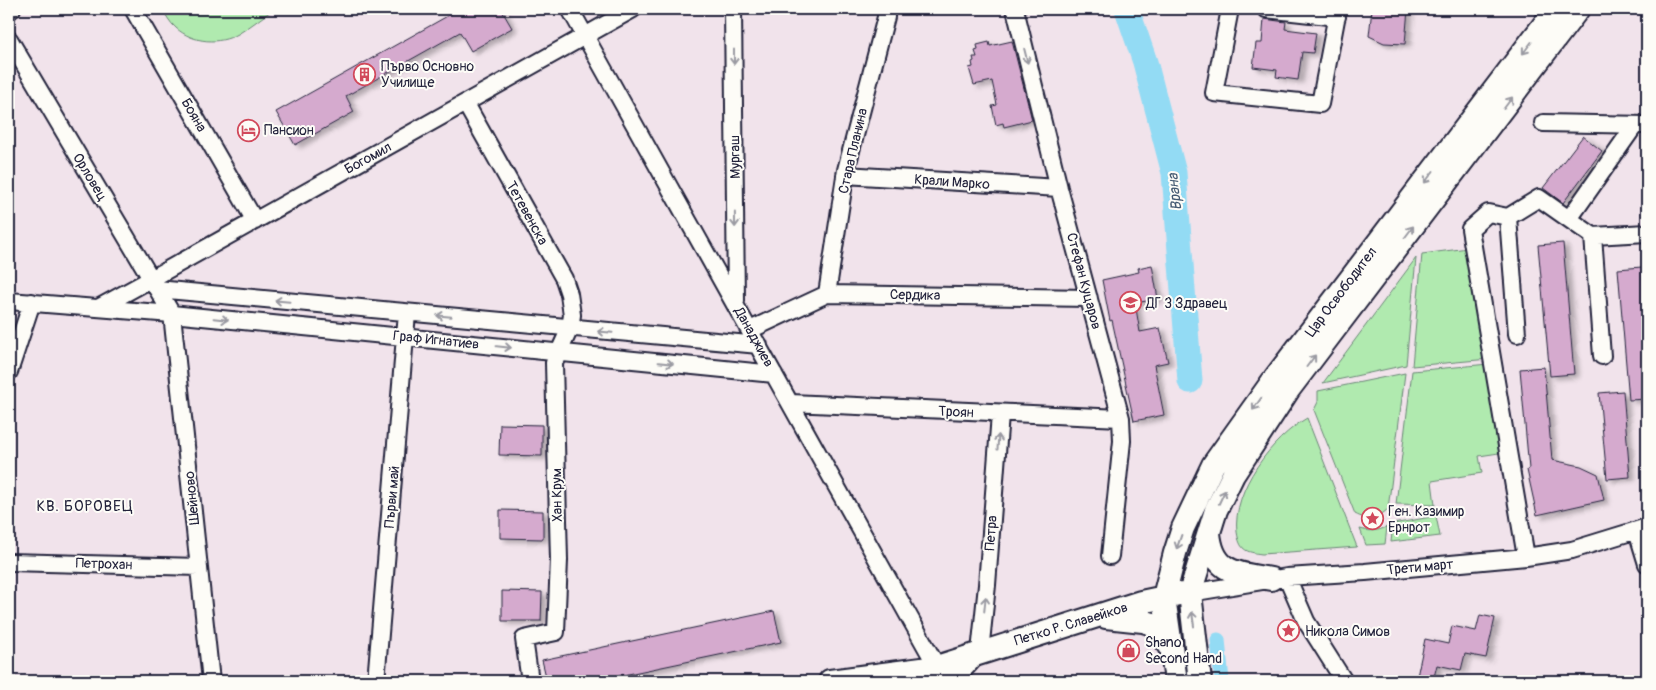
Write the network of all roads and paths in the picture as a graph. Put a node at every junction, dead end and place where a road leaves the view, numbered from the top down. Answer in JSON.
{"nodes":[{"id":1,"x":12,"y":9,"type":"edge"},
{"id":2,"x":133,"y":9,"type":"edge"},
{"id":3,"x":570,"y":9,"type":"edge"},
{"id":4,"x":634,"y":9,"type":"edge"},
{"id":5,"x":733,"y":9,"type":"edge"},
{"id":6,"x":886,"y":9,"type":"edge"},
{"id":7,"x":1015,"y":9,"type":"edge"},
{"id":8,"x":1230,"y":9,"type":"edge"},
{"id":9,"x":1266,"y":9,"type":"edge"},
{"id":10,"x":1556,"y":9,"type":"edge"},
{"id":11,"x":1578,"y":9,"type":"edge"},
{"id":12,"x":9,"y":11,"type":"edge"},
{"id":13,"x":1337,"y":13,"type":"edge"},
{"id":14,"x":585,"y":37,"type":"junction"},
{"id":15,"x":9,"y":39,"type":"edge"},
{"id":16,"x":466,"y":104,"type":"junction"},
{"id":17,"x":1543,"y":123,"type":"dead end"},
{"id":18,"x":1641,"y":125,"type":"edge"},
{"id":19,"x":845,"y":175,"type":"junction"},
{"id":20,"x":1059,"y":188,"type":"junction"},
{"id":21,"x":1508,"y":217,"type":"junction"},
{"id":22,"x":1569,"y":219,"type":"junction"},
{"id":23,"x":255,"y":221,"type":"junction"},
{"id":24,"x":1647,"y":233,"type":"edge"},
{"id":25,"x":1593,"y":236,"type":"junction"},
{"id":26,"x":154,"y":284,"type":"junction"},
{"id":27,"x":827,"y":294,"type":"junction"},
{"id":28,"x":11,"y":298,"type":"edge"},
{"id":29,"x":1089,"y":298,"type":"junction"},
{"id":30,"x":32,"y":302,"type":"junction"},
{"id":31,"x":736,"y":305,"type":"junction"},
{"id":32,"x":98,"y":308,"type":"junction"},
{"id":33,"x":407,"y":313,"type":"junction"},
{"id":34,"x":172,"y":314,"type":"junction"},
{"id":35,"x":570,"y":328,"type":"junction"},
{"id":36,"x":750,"y":330,"type":"junction"},
{"id":37,"x":1517,"y":334,"type":"dead end"},
{"id":38,"x":405,"y":337,"type":"junction"},
{"id":39,"x":758,"y":345,"type":"junction"},
{"id":40,"x":560,"y":353,"type":"junction"},
{"id":41,"x":1602,"y":356,"type":"dead end"},
{"id":42,"x":9,"y":372,"type":"edge"},
{"id":43,"x":774,"y":374,"type":"junction"},
{"id":44,"x":791,"y":403,"type":"junction"},
{"id":45,"x":1000,"y":414,"type":"junction"},
{"id":46,"x":1121,"y":418,"type":"junction"},
{"id":47,"x":1642,"y":529,"type":"edge"},
{"id":48,"x":1209,"y":533,"type":"junction"},
{"id":49,"x":1110,"y":556,"type":"dead end"},
{"id":50,"x":1526,"y":557,"type":"junction"},
{"id":51,"x":9,"y":562,"type":"edge"},
{"id":52,"x":1647,"y":564,"type":"edge"},
{"id":53,"x":199,"y":567,"type":"junction"},
{"id":54,"x":1279,"y":578,"type":"junction"},
{"id":55,"x":1190,"y":593,"type":"junction"},
{"id":56,"x":1164,"y":597,"type":"junction"},
{"id":57,"x":1095,"y":616,"type":"junction"},
{"id":58,"x":1171,"y":646,"type":"junction"},
{"id":59,"x":980,"y":652,"type":"junction"},
{"id":60,"x":941,"y":674,"type":"edge"},
{"id":61,"x":870,"y":679,"type":"edge"},
{"id":62,"x":212,"y":681,"type":"edge"},
{"id":63,"x":376,"y":681,"type":"edge"},
{"id":64,"x":530,"y":681,"type":"edge"},
{"id":65,"x":830,"y":681,"type":"edge"},
{"id":66,"x":954,"y":681,"type":"edge"},
{"id":67,"x":1176,"y":681,"type":"edge"},
{"id":68,"x":1200,"y":681,"type":"edge"},
{"id":69,"x":1344,"y":681,"type":"edge"}],
"edges":[{"from":1,"to":12,"type":"street"},
{"from":2,"to":23,"type":"street","name":"Бояна"},
{"from":3,"to":14,"type":"street","name":"Данаджиев"},
{"from":4,"to":14,"type":"street","name":"Богомил"},
{"from":5,"to":31,"type":"street","name":"Мургаш","one_way":true},
{"from":6,"to":19,"type":"street","name":"Стара Планина"},
{"from":7,"to":20,"type":"street","name":"Стефан Куцаров","one_way":true},
{"from":8,"to":13,"type":"street"},
{"from":9,"to":13,"type":"street"},
{"from":10,"to":56,"type":"street","name":"Цар Освободител","one_way":true},
{"from":48,"to":11,"type":"street","name":"Цар Освободител","one_way":true},
{"from":14,"to":16,"type":"street","name":"Богомил"},
{"from":14,"to":31,"type":"street","name":"Данаджиев"},
{"from":15,"to":26,"type":"street","name":"Орловец"},
{"from":16,"to":23,"type":"street","name":"Богомил"},
{"from":16,"to":35,"type":"street","name":"Тетевенска"},
{"from":17,"to":18,"type":"street"},
{"from":18,"to":22,"type":"street"},
{"from":19,"to":20,"type":"street","name":"Крали Марко"},
{"from":19,"to":27,"type":"street","name":"Стара Планина"},
{"from":20,"to":29,"type":"street","name":"Стефан Куцаров"},
{"from":21,"to":22,"type":"street"},
{"from":21,"to":37,"type":"street"},
{"from":21,"to":50,"type":"street"},
{"from":22,"to":25,"type":"street"},
{"from":23,"to":26,"type":"street","name":"Богомил"},
{"from":24,"to":25,"type":"street"},
{"from":25,"to":41,"type":"street"},
{"from":26,"to":32,"type":"street"},
{"from":33,"to":26,"type":"street","name":"Граф Игнатиев","one_way":true},
{"from":26,"to":34,"type":"street","name":"Орловец"},
{"from":27,"to":29,"type":"street","name":"Сердика"},
{"from":27,"to":36,"type":"street","name":"Сердика"},
{"from":28,"to":30,"type":"street","name":"Граф Игнатиев"},
{"from":29,"to":46,"type":"street","name":"Стефан Куцаров"},
{"from":30,"to":32,"type":"street","name":"Граф Игнатиев"},
{"from":30,"to":42,"type":"street"},
{"from":31,"to":36,"type":"street","name":"Данаджиев"},
{"from":32,"to":34,"type":"street","name":"Граф Игнатиев"},
{"from":35,"to":33,"type":"street","name":"Граф Игнатиев","one_way":true},
{"from":33,"to":38,"type":"street","name":"Първи май"},
{"from":34,"to":38,"type":"street","name":"Граф Игнатиев","one_way":true},
{"from":34,"to":53,"type":"street","name":"Шейново"},
{"from":39,"to":35,"type":"street","name":"Граф Игнатиев","one_way":true},
{"from":35,"to":40,"type":"street","name":"Хан Крум"},
{"from":36,"to":39,"type":"street","name":"Данаджиев"},
{"from":38,"to":40,"type":"street","name":"Граф Игнатиев","one_way":true},
{"from":38,"to":63,"type":"street","name":"Първи май"},
{"from":39,"to":43,"type":"street","name":"Данаджиев"},
{"from":40,"to":43,"type":"street","name":"Граф Игнатиев","one_way":true},
{"from":40,"to":64,"type":"street","name":"Хан Крум"},
{"from":43,"to":44,"type":"street","name":"Данаджиев"},
{"from":44,"to":45,"type":"street","name":"Троян"},
{"from":44,"to":60,"type":"street","name":"Данаджиев"},
{"from":45,"to":46,"type":"street","name":"Троян"},
{"from":59,"to":45,"type":"street","name":"Петра","one_way":true},
{"from":46,"to":49,"type":"street","name":"Стефан Куцаров"},
{"from":47,"to":50,"type":"street","name":"Трети март"},
{"from":47,"to":52,"type":"street"},
{"from":48,"to":54,"type":"street"},
{"from":48,"to":55,"type":"street","name":"Цар Освободител"},
{"from":50,"to":54,"type":"street","name":"Трети март"},
{"from":51,"to":53,"type":"street","name":"Петрохан"},
{"from":53,"to":62,"type":"street","name":"Шейново"},
{"from":54,"to":55,"type":"street","name":"Трети март"},
{"from":54,"to":69,"type":"street"},
{"from":55,"to":56,"type":"street","name":"Петко Р. Славейков"},
{"from":68,"to":55,"type":"street","one_way":true},
{"from":56,"to":57,"type":"street","name":"Петко Р. Славейков"},
{"from":56,"to":58,"type":"street"},
{"from":57,"to":58,"type":"street"},
{"from":57,"to":59,"type":"street","name":"Петко Р. Славейков"},
{"from":58,"to":67,"type":"street"},
{"from":59,"to":60,"type":"street","name":"Петко Р. Славейков"},
{"from":59,"to":66,"type":"street"},
{"from":60,"to":61,"type":"street","name":"Петко Р. Славейков"},
{"from":61,"to":65,"type":"street","name":"Петко Р. Славейков"}]}
